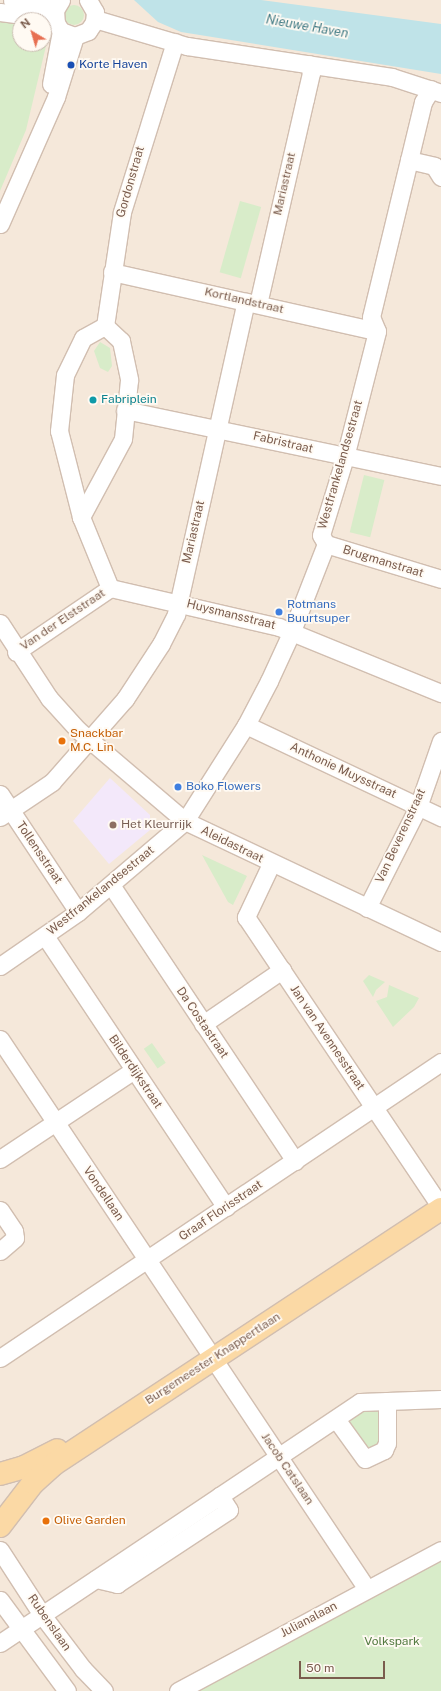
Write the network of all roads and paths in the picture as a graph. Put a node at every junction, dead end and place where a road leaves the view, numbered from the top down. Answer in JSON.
{"nodes":[{"id":1,"x":12,"y":0,"type":"edge"},
{"id":2,"x":91,"y":5,"type":"edge"},
{"id":3,"x":0,"y":12,"type":"edge"},
{"id":4,"x":61,"y":18,"type":"edge"},
{"id":5,"x":175,"y":42,"type":"junction"},
{"id":6,"x":310,"y":64,"type":"junction"},
{"id":7,"x":436,"y":91,"type":"edge"},
{"id":8,"x":409,"y":160,"type":"junction"},
{"id":9,"x":441,"y":177,"type":"edge"},
{"id":10,"x":0,"y":224,"type":"edge"},
{"id":11,"x":112,"y":272,"type":"junction"},
{"id":12,"x":252,"y":303,"type":"junction"},
{"id":13,"x":105,"y":326,"type":"junction"},
{"id":14,"x":377,"y":331,"type":"junction"},
{"id":15,"x":125,"y":410,"type":"junction"},
{"id":16,"x":218,"y":428,"type":"junction"},
{"id":17,"x":345,"y":457,"type":"junction"},
{"id":18,"x":441,"y":476,"type":"edge"},
{"id":19,"x":81,"y":517,"type":"junction"},
{"id":20,"x":326,"y":544,"type":"junction"},
{"id":21,"x":441,"y":579,"type":"edge"},
{"id":22,"x":110,"y":588,"type":"junction"},
{"id":23,"x":179,"y":602,"type":"junction"},
{"id":24,"x":0,"y":623,"type":"edge"},
{"id":25,"x":292,"y":631,"type":"junction"},
{"id":26,"x":16,"y":652,"type":"junction"},
{"id":27,"x":441,"y":693,"type":"edge"},
{"id":28,"x":246,"y":725,"type":"junction"},
{"id":29,"x":89,"y":739,"type":"junction"},
{"id":30,"x":441,"y":741,"type":"edge"},
{"id":31,"x":0,"y":794,"type":"edge"},
{"id":32,"x":418,"y":807,"type":"junction"},
{"id":33,"x":5,"y":813,"type":"edge"},
{"id":34,"x":441,"y":817,"type":"edge"},
{"id":35,"x":185,"y":821,"type":"junction"},
{"id":36,"x":271,"y":864,"type":"junction"},
{"id":37,"x":111,"y":885,"type":"junction"},
{"id":38,"x":367,"y":908,"type":"junction"},
{"id":39,"x":78,"y":912,"type":"junction"},
{"id":40,"x":46,"y":936,"type":"junction"},
{"id":41,"x":441,"y":942,"type":"edge"},
{"id":42,"x":0,"y":966,"type":"edge"},
{"id":43,"x":282,"y":970,"type":"junction"},
{"id":44,"x":203,"y":1024,"type":"junction"},
{"id":45,"x":0,"y":1039,"type":"edge"},
{"id":46,"x":441,"y":1062,"type":"edge"},
{"id":47,"x":134,"y":1070,"type":"junction"},
{"id":48,"x":374,"y":1107,"type":"junction"},
{"id":49,"x":55,"y":1122,"type":"junction"},
{"id":50,"x":0,"y":1159,"type":"edge"},
{"id":51,"x":295,"y":1160,"type":"junction"},
{"id":52,"x":439,"y":1201,"type":"edge"},
{"id":53,"x":226,"y":1207,"type":"junction"},
{"id":54,"x":0,"y":1210,"type":"edge"},
{"id":55,"x":0,"y":1251,"type":"edge"},
{"id":56,"x":147,"y":1260,"type":"junction"},
{"id":57,"x":210,"y":1353,"type":"junction"},
{"id":58,"x":0,"y":1358,"type":"edge"},
{"id":59,"x":441,"y":1399,"type":"edge"},
{"id":60,"x":387,"y":1401,"type":"junction"},
{"id":61,"x":336,"y":1419,"type":"junction"},
{"id":62,"x":278,"y":1456,"type":"junction"},
{"id":63,"x":0,"y":1474,"type":"edge"},
{"id":64,"x":0,"y":1526,"type":"edge"},
{"id":65,"x":0,"y":1550,"type":"edge"},
{"id":66,"x":441,"y":1550,"type":"edge"},
{"id":67,"x":367,"y":1589,"type":"junction"},
{"id":68,"x":0,"y":1600,"type":"edge"},
{"id":69,"x":42,"y":1615,"type":"junction"},
{"id":70,"x":20,"y":1628,"type":"junction"},
{"id":71,"x":0,"y":1643,"type":"edge"},
{"id":72,"x":67,"y":1691,"type":"edge"},
{"id":73,"x":104,"y":1691,"type":"edge"},
{"id":74,"x":178,"y":1691,"type":"edge"}],
"edges":[{"from":1,"to":4,"type":"street"},
{"from":2,"to":4,"type":"street"},
{"from":2,"to":5,"type":"street"},
{"from":3,"to":4,"type":"street"},
{"from":4,"to":10,"type":"street"},
{"from":5,"to":6,"type":"street"},
{"from":5,"to":11,"type":"street","name":"Gordonstraat"},
{"from":6,"to":7,"type":"street"},
{"from":6,"to":12,"type":"street","name":"Mariastraat"},
{"from":7,"to":8,"type":"street","name":"Westfrankelandsestraat"},
{"from":8,"to":9,"type":"street"},
{"from":8,"to":14,"type":"street","name":"Westfrankelandsestraat"},
{"from":11,"to":12,"type":"street","name":"Kortlandstraat"},
{"from":11,"to":13,"type":"street","name":"Gordonstraat"},
{"from":12,"to":14,"type":"street","name":"Kortlandstraat"},
{"from":12,"to":16,"type":"street","name":"Mariastraat"},
{"from":13,"to":15,"type":"street"},
{"from":13,"to":19,"type":"street"},
{"from":14,"to":17,"type":"street","name":"Westfrankelandsestraat"},
{"from":15,"to":16,"type":"street","name":"Fabristraat"},
{"from":15,"to":19,"type":"street"},
{"from":16,"to":17,"type":"street","name":"Fabristraat"},
{"from":16,"to":23,"type":"street","name":"Mariastraat"},
{"from":17,"to":18,"type":"street","name":"Fabristraat"},
{"from":17,"to":20,"type":"street","name":"Westfrankelandsestraat"},
{"from":19,"to":22,"type":"street"},
{"from":20,"to":21,"type":"street","name":"Brugmanstraat"},
{"from":20,"to":25,"type":"street","name":"Westfrankelandsestraat"},
{"from":22,"to":23,"type":"street","name":"Huysmansstraat"},
{"from":22,"to":26,"type":"street","name":"Van der Elststraat"},
{"from":23,"to":25,"type":"street","name":"Huysmansstraat"},
{"from":23,"to":29,"type":"street","name":"Mariastraat"},
{"from":24,"to":26,"type":"street","name":"Aleidastraat"},
{"from":25,"to":27,"type":"street","name":"Huysmansstraat"},
{"from":25,"to":28,"type":"street","name":"Westfrankelandsestraat"},
{"from":26,"to":29,"type":"street","name":"Aleidastraat"},
{"from":28,"to":32,"type":"street","name":"Anthonie Muysstraat"},
{"from":28,"to":35,"type":"street","name":"Westfrankelandsestraat"},
{"from":29,"to":33,"type":"street","name":"Mariastraat"},
{"from":29,"to":35,"type":"street","name":"Aleidastraat"},
{"from":30,"to":32,"type":"street","name":"Van Beverenstraat"},
{"from":31,"to":33,"type":"street","name":"Tollensstraat"},
{"from":32,"to":34,"type":"street","name":"Anthonie Muysstraat"},
{"from":32,"to":38,"type":"street","name":"Van Beverenstraat"},
{"from":33,"to":39,"type":"street","name":"Tollensstraat"},
{"from":35,"to":36,"type":"street","name":"Aleidastraat"},
{"from":35,"to":37,"type":"street","name":"Westfrankelandsestraat"},
{"from":36,"to":38,"type":"street","name":"Aleidastraat"},
{"from":36,"to":43,"type":"street","name":"Jan van Avennesstraat"},
{"from":37,"to":39,"type":"street","name":"Westfrankelandsestraat"},
{"from":37,"to":44,"type":"street","name":"Da Costastraat"},
{"from":38,"to":41,"type":"street","name":"Aleidastraat"},
{"from":39,"to":40,"type":"street","name":"Westfrankelandsestraat"},
{"from":40,"to":42,"type":"street","name":"Westfrankelandsestraat"},
{"from":40,"to":47,"type":"street","name":"Bilderdijkstraat"},
{"from":43,"to":44,"type":"street"},
{"from":43,"to":48,"type":"street","name":"Jan van Avennesstraat"},
{"from":44,"to":51,"type":"street","name":"Da Costastraat"},
{"from":45,"to":49,"type":"street","name":"Vondellaan"},
{"from":46,"to":48,"type":"street","name":"Graaf Florisstraat"},
{"from":47,"to":49,"type":"street"},
{"from":47,"to":53,"type":"street","name":"Bilderdijkstraat"},
{"from":48,"to":51,"type":"street","name":"Graaf Florisstraat"},
{"from":48,"to":52,"type":"street","name":"Jan van Avennesstraat"},
{"from":49,"to":50,"type":"street"},
{"from":49,"to":56,"type":"street","name":"Vondellaan"},
{"from":51,"to":53,"type":"street","name":"Graaf Florisstraat"},
{"from":52,"to":57,"type":"main road","name":"Burgemeester Knappertlaan"},
{"from":53,"to":56,"type":"street","name":"Graaf Florisstraat"},
{"from":54,"to":55,"type":"street"},
{"from":56,"to":57,"type":"street","name":"Vondellaan"},
{"from":56,"to":58,"type":"street","name":"Graaf Florisstraat"},
{"from":57,"to":62,"type":"street","name":"Jacob Catslaan"},
{"from":57,"to":63,"type":"main road","name":"Burgemeester Knappertlaan"},
{"from":57,"to":64,"type":"main road","name":"Burgemeester Knappertlaan"},
{"from":59,"to":60,"type":"street"},
{"from":60,"to":61,"type":"street"},
{"from":60,"to":61,"type":"street"},
{"from":61,"to":62,"type":"street"},
{"from":62,"to":67,"type":"street","name":"Jacob Catslaan"},
{"from":62,"to":69,"type":"street"},
{"from":65,"to":69,"type":"street","name":"Rubenslaan"},
{"from":66,"to":67,"type":"street","name":"Julianalaan"},
{"from":67,"to":74,"type":"street","name":"Julianalaan"},
{"from":68,"to":70,"type":"street"},
{"from":69,"to":70,"type":"street"},
{"from":69,"to":73,"type":"street","name":"Rubenslaan"},
{"from":70,"to":71,"type":"street"},
{"from":70,"to":72,"type":"street"}]}
